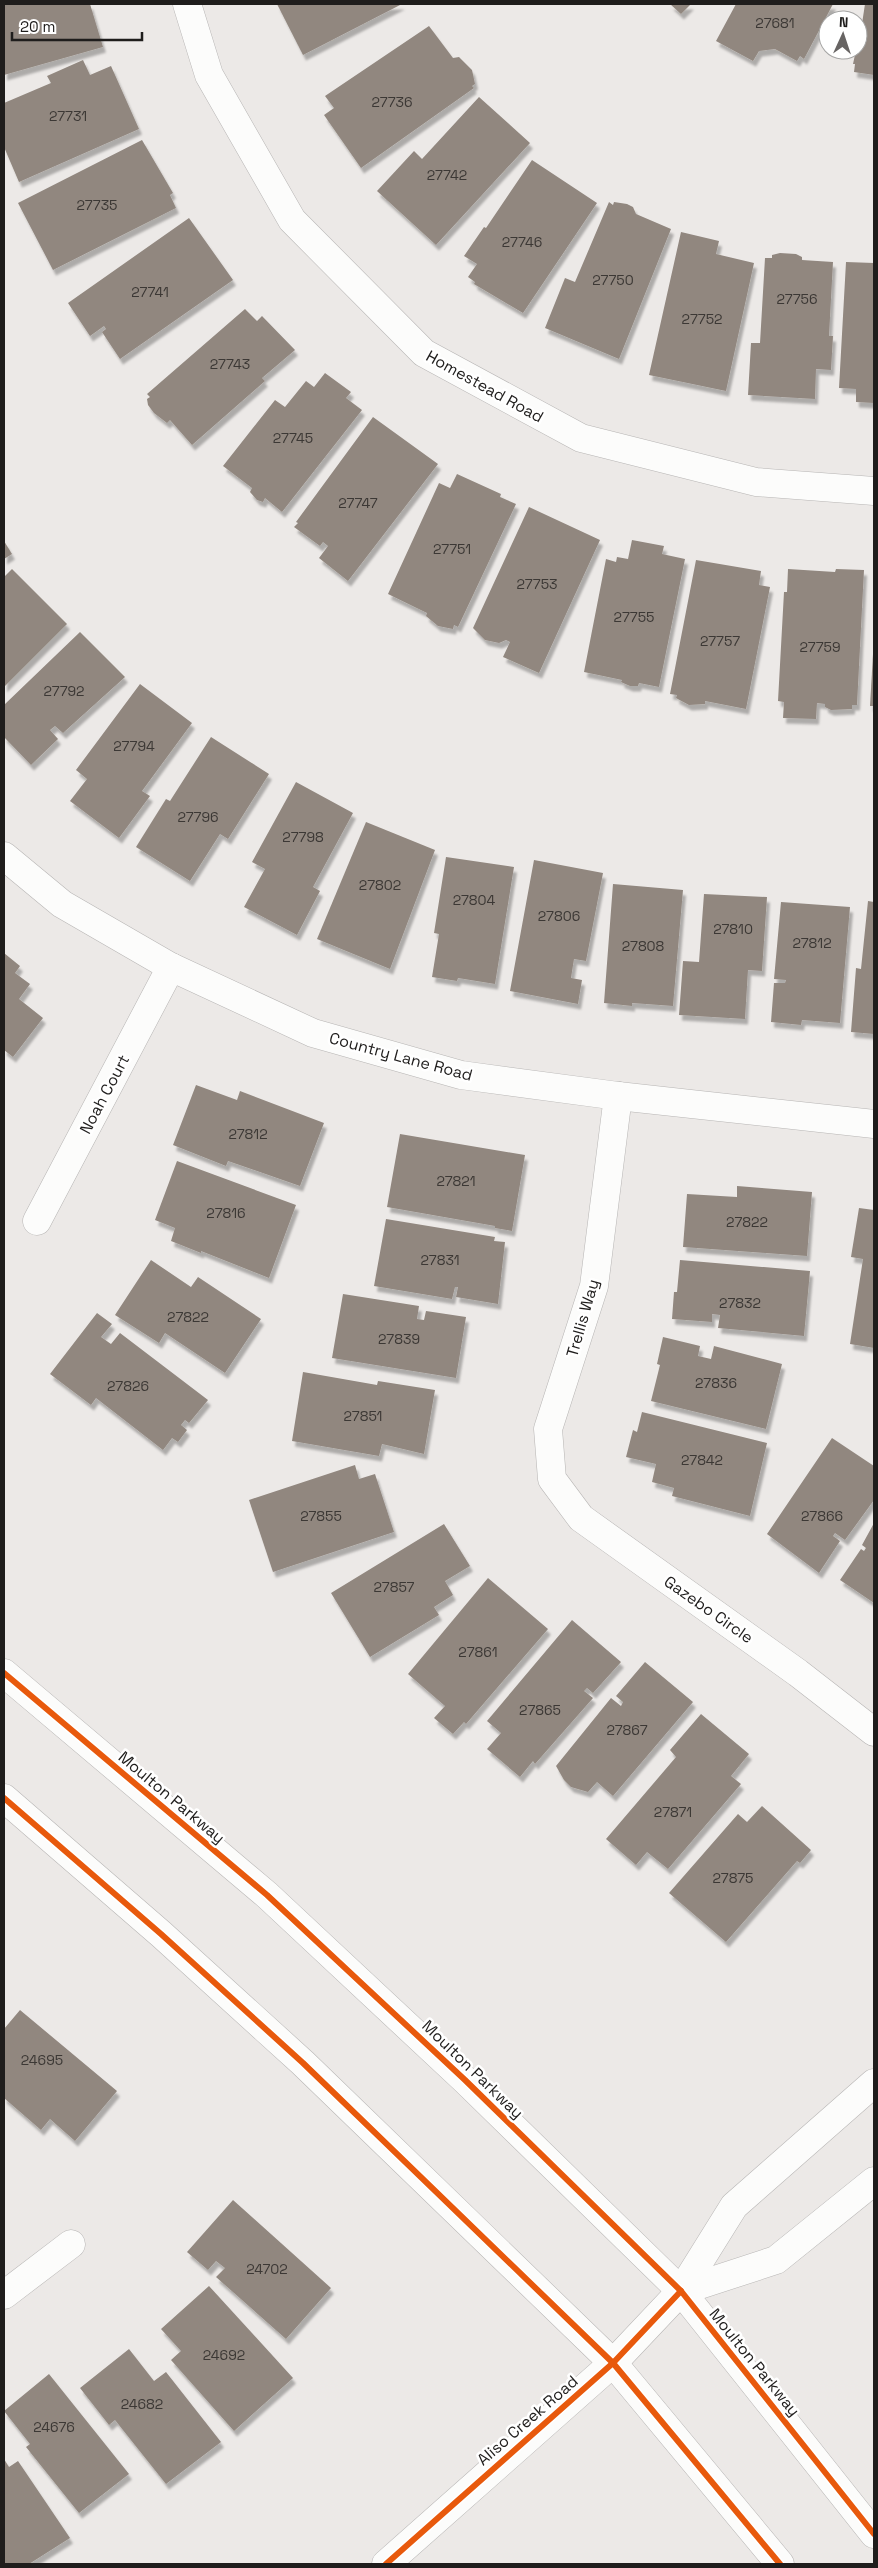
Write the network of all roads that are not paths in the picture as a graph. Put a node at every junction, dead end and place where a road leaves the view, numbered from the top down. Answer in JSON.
{"nodes":[{"id":1,"x":187,"y":4,"type":"edge"},
{"id":2,"x":874,"y":491,"type":"edge"},
{"id":3,"x":4,"y":856,"type":"edge"},
{"id":4,"x":171,"y":967,"type":"junction"},
{"id":5,"x":618,"y":1096,"type":"junction"},
{"id":6,"x":874,"y":1124,"type":"edge"},
{"id":7,"x":37,"y":1221,"type":"dead end"},
{"id":8,"x":552,"y":1479,"type":"joint"},
{"id":9,"x":4,"y":1673,"type":"edge"},
{"id":10,"x":874,"y":1732,"type":"edge"},
{"id":11,"x":4,"y":1798,"type":"edge"},
{"id":12,"x":874,"y":2083,"type":"edge"},
{"id":13,"x":874,"y":2181,"type":"edge"},
{"id":14,"x":71,"y":2244,"type":"dead end"},
{"id":15,"x":681,"y":2291,"type":"junction"},
{"id":16,"x":4,"y":2295,"type":"edge"},
{"id":17,"x":613,"y":2363,"type":"junction"},
{"id":18,"x":874,"y":2534,"type":"edge"},
{"id":19,"x":386,"y":2564,"type":"edge"},
{"id":20,"x":780,"y":2564,"type":"edge"}],
"edges":[{"from":1,"to":2,"type":"street","name":"Homestead Road"},
{"from":3,"to":4,"type":"street","name":"Country Lane Road"},
{"from":4,"to":5,"type":"street","name":"Country Lane Road"},
{"from":4,"to":7,"type":"street","name":"Noah Court"},
{"from":5,"to":6,"type":"street","name":"Country Lane Road"},
{"from":5,"to":8,"type":"street","name":"Trellis Way"},
{"from":8,"to":10,"type":"street","name":"Gazebo Circle"},
{"from":9,"to":15,"type":"street","name":"Moulton Parkway"},
{"from":11,"to":17,"type":"street"},
{"from":12,"to":15,"type":"street","name":"Aliso Creek Road"},
{"from":13,"to":15,"type":"street","name":"Aliso Creek Road"},
{"from":14,"to":16,"type":"street"},
{"from":15,"to":17,"type":"street","name":"Aliso Creek Road"},
{"from":15,"to":18,"type":"street","name":"Moulton Parkway"},
{"from":17,"to":19,"type":"street","name":"Aliso Creek Road"},
{"from":17,"to":20,"type":"street"}]}
